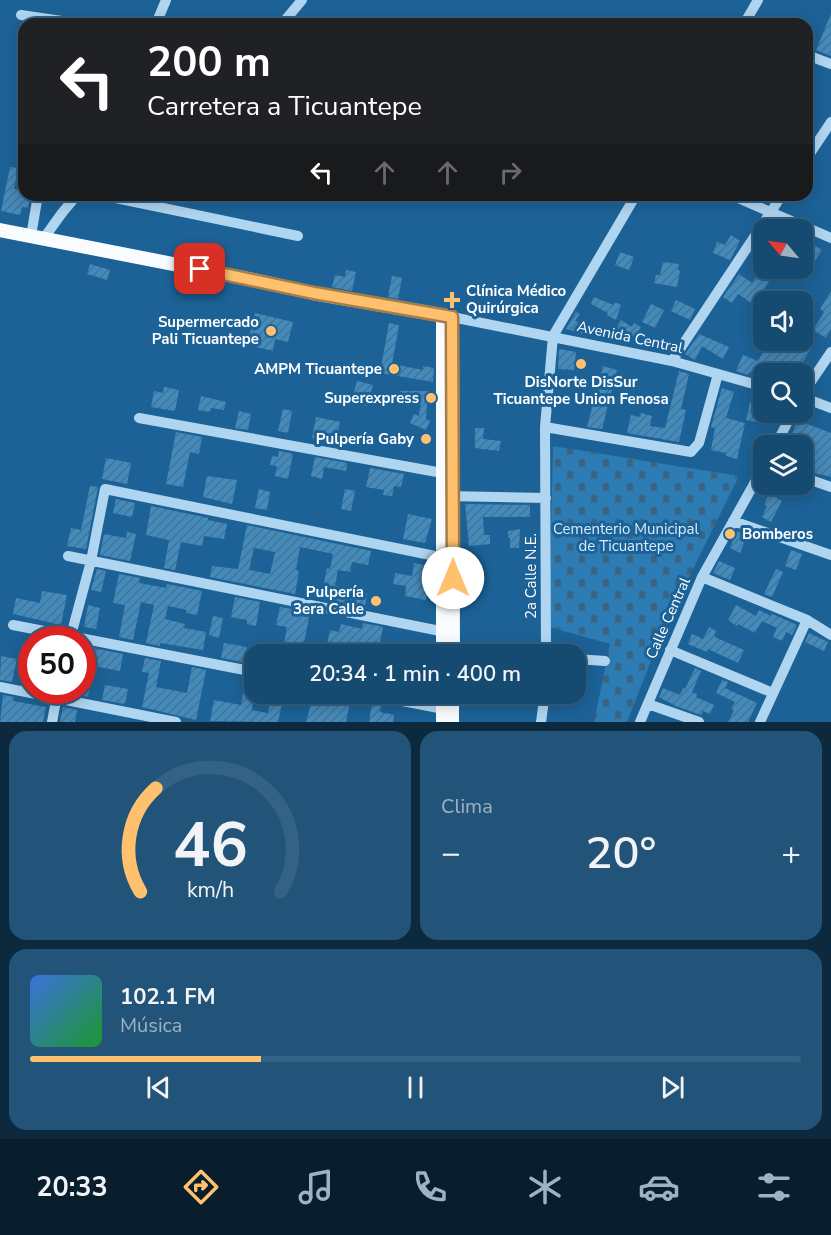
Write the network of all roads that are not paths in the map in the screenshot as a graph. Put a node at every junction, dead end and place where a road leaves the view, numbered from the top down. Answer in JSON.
{"nodes":[{"id":1,"x":166,"y":0,"type":"edge"},
{"id":2,"x":302,"y":0,"type":"edge"},
{"id":3,"x":758,"y":0,"type":"edge"},
{"id":4,"x":21,"y":15,"type":"dead end"},
{"id":5,"x":41,"y":18,"type":"edge"},
{"id":6,"x":158,"y":18,"type":"edge"},
{"id":7,"x":287,"y":18,"type":"edge"},
{"id":8,"x":748,"y":18,"type":"edge"},
{"id":9,"x":813,"y":57,"type":"edge"},
{"id":10,"x":831,"y":64,"type":"edge"},
{"id":11,"x":831,"y":122,"type":"edge"},
{"id":12,"x":813,"y":149,"type":"edge"},
{"id":13,"x":38,"y":201,"type":"edge"},
{"id":14,"x":72,"y":201,"type":"edge"},
{"id":15,"x":130,"y":201,"type":"edge"},
{"id":16,"x":632,"y":201,"type":"edge"},
{"id":17,"x":744,"y":201,"type":"edge"},
{"id":18,"x":778,"y":201,"type":"edge"},
{"id":19,"x":770,"y":213,"type":"junction"},
{"id":20,"x":0,"y":230,"type":"edge"},
{"id":21,"x":298,"y":236,"type":"dead end"},
{"id":22,"x":38,"y":237,"type":"junction"},
{"id":23,"x":831,"y":238,"type":"edge"},
{"id":24,"x":448,"y":316,"type":"junction"},
{"id":25,"x":553,"y":336,"type":"junction"},
{"id":26,"x":831,"y":352,"type":"edge"},
{"id":27,"x":672,"y":361,"type":"junction"},
{"id":28,"x":718,"y":374,"type":"junction"},
{"id":29,"x":813,"y":379,"type":"edge"},
{"id":30,"x":753,"y":384,"type":"edge"},
{"id":31,"x":813,"y":401,"type":"edge"},
{"id":32,"x":831,"y":408,"type":"edge"},
{"id":33,"x":139,"y":418,"type":"dead end"},
{"id":34,"x":545,"y":427,"type":"junction"},
{"id":35,"x":448,"y":474,"type":"junction"},
{"id":36,"x":813,"y":481,"type":"edge"},
{"id":37,"x":753,"y":486,"type":"edge"},
{"id":38,"x":831,"y":487,"type":"edge"},
{"id":39,"x":448,"y":496,"type":"junction"},
{"id":40,"x":546,"y":498,"type":"junction"},
{"id":41,"x":733,"y":521,"type":"junction"},
{"id":42,"x":831,"y":555,"type":"edge"},
{"id":43,"x":68,"y":556,"type":"dead end"},
{"id":44,"x":448,"y":559,"type":"junction"},
{"id":45,"x":91,"y":561,"type":"junction"},
{"id":46,"x":702,"y":577,"type":"junction"},
{"id":47,"x":807,"y":621,"type":"junction"},
{"id":48,"x":13,"y":625,"type":"dead end"},
{"id":49,"x":18,"y":626,"type":"edge"},
{"id":50,"x":73,"y":626,"type":"edge"},
{"id":51,"x":448,"y":633,"type":"junction"},
{"id":52,"x":831,"y":635,"type":"edge"},
{"id":53,"x":96,"y":643,"type":"edge"},
{"id":54,"x":449,"y":644,"type":"edge"},
{"id":55,"x":546,"y":644,"type":"edge"},
{"id":56,"x":670,"y":650,"type":"junction"},
{"id":57,"x":586,"y":660,"type":"edge"},
{"id":58,"x":605,"y":661,"type":"dead end"},
{"id":59,"x":244,"y":670,"type":"edge"},
{"id":60,"x":0,"y":687,"type":"edge"},
{"id":61,"x":18,"y":689,"type":"edge"},
{"id":62,"x":773,"y":693,"type":"junction"},
{"id":63,"x":96,"y":703,"type":"edge"},
{"id":64,"x":55,"y":704,"type":"edge"},
{"id":65,"x":400,"y":704,"type":"edge"},
{"id":66,"x":543,"y":704,"type":"edge"},
{"id":67,"x":648,"y":704,"type":"junction"},
{"id":68,"x":449,"y":718,"type":"edge"},
{"id":69,"x":52,"y":722,"type":"edge"},
{"id":70,"x":176,"y":722,"type":"edge"},
{"id":71,"x":541,"y":722,"type":"edge"},
{"id":72,"x":640,"y":722,"type":"edge"},
{"id":73,"x":699,"y":722,"type":"edge"},
{"id":74,"x":760,"y":722,"type":"edge"}],
"edges":[{"from":1,"to":6,"type":"street"},
{"from":2,"to":7,"type":"street"},
{"from":3,"to":8,"type":"street"},
{"from":4,"to":5,"type":"street"},
{"from":9,"to":10,"type":"street"},
{"from":11,"to":12,"type":"street"},
{"from":13,"to":22,"type":"street"},
{"from":14,"to":22,"type":"street"},
{"from":15,"to":21,"type":"street"},
{"from":16,"to":25,"type":"street"},
{"from":17,"to":19,"type":"street"},
{"from":18,"to":19,"type":"street"},
{"from":19,"to":23,"type":"street"},
{"from":19,"to":27,"type":"street"},
{"from":20,"to":22,"type":"main road"},
{"from":22,"to":24,"type":"main road"},
{"from":24,"to":25,"type":"street","name":"Avenida Central"},
{"from":24,"to":35,"type":"main road"},
{"from":25,"to":27,"type":"street","name":"Avenida Central"},
{"from":25,"to":34,"type":"street","name":"2a Calle N.E."},
{"from":26,"to":29,"type":"street"},
{"from":27,"to":28,"type":"street","name":"Avenida Central"},
{"from":28,"to":30,"type":"street","name":"Avenida Central"},
{"from":28,"to":34,"type":"street"},
{"from":31,"to":32,"type":"street"},
{"from":33,"to":35,"type":"street"},
{"from":34,"to":40,"type":"street","name":"2a Calle N.E."},
{"from":35,"to":39,"type":"main road"},
{"from":36,"to":38,"type":"street"},
{"from":37,"to":41,"type":"street","name":"Calle Central"},
{"from":39,"to":40,"type":"street"},
{"from":39,"to":44,"type":"main road"},
{"from":40,"to":55,"type":"street","name":"2a Calle N.E."},
{"from":41,"to":42,"type":"street"},
{"from":41,"to":46,"type":"street","name":"Calle Central"},
{"from":43,"to":45,"type":"street"},
{"from":44,"to":45,"type":"street"},
{"from":44,"to":51,"type":"main road"},
{"from":45,"to":50,"type":"street"},
{"from":45,"to":51,"type":"street"},
{"from":46,"to":47,"type":"street"},
{"from":46,"to":56,"type":"street","name":"Calle Central"},
{"from":47,"to":52,"type":"street"},
{"from":47,"to":62,"type":"street"},
{"from":48,"to":49,"type":"street"},
{"from":51,"to":54,"type":"main road"},
{"from":53,"to":59,"type":"street"},
{"from":56,"to":62,"type":"street"},
{"from":56,"to":67,"type":"street","name":"Calle Central"},
{"from":57,"to":58,"type":"street"},
{"from":60,"to":61,"type":"street"},
{"from":62,"to":74,"type":"street"},
{"from":63,"to":70,"type":"street"},
{"from":64,"to":69,"type":"street"},
{"from":65,"to":68,"type":"street"},
{"from":66,"to":71,"type":"street"},
{"from":67,"to":72,"type":"street","name":"Calle Central"},
{"from":67,"to":73,"type":"street"}]}
